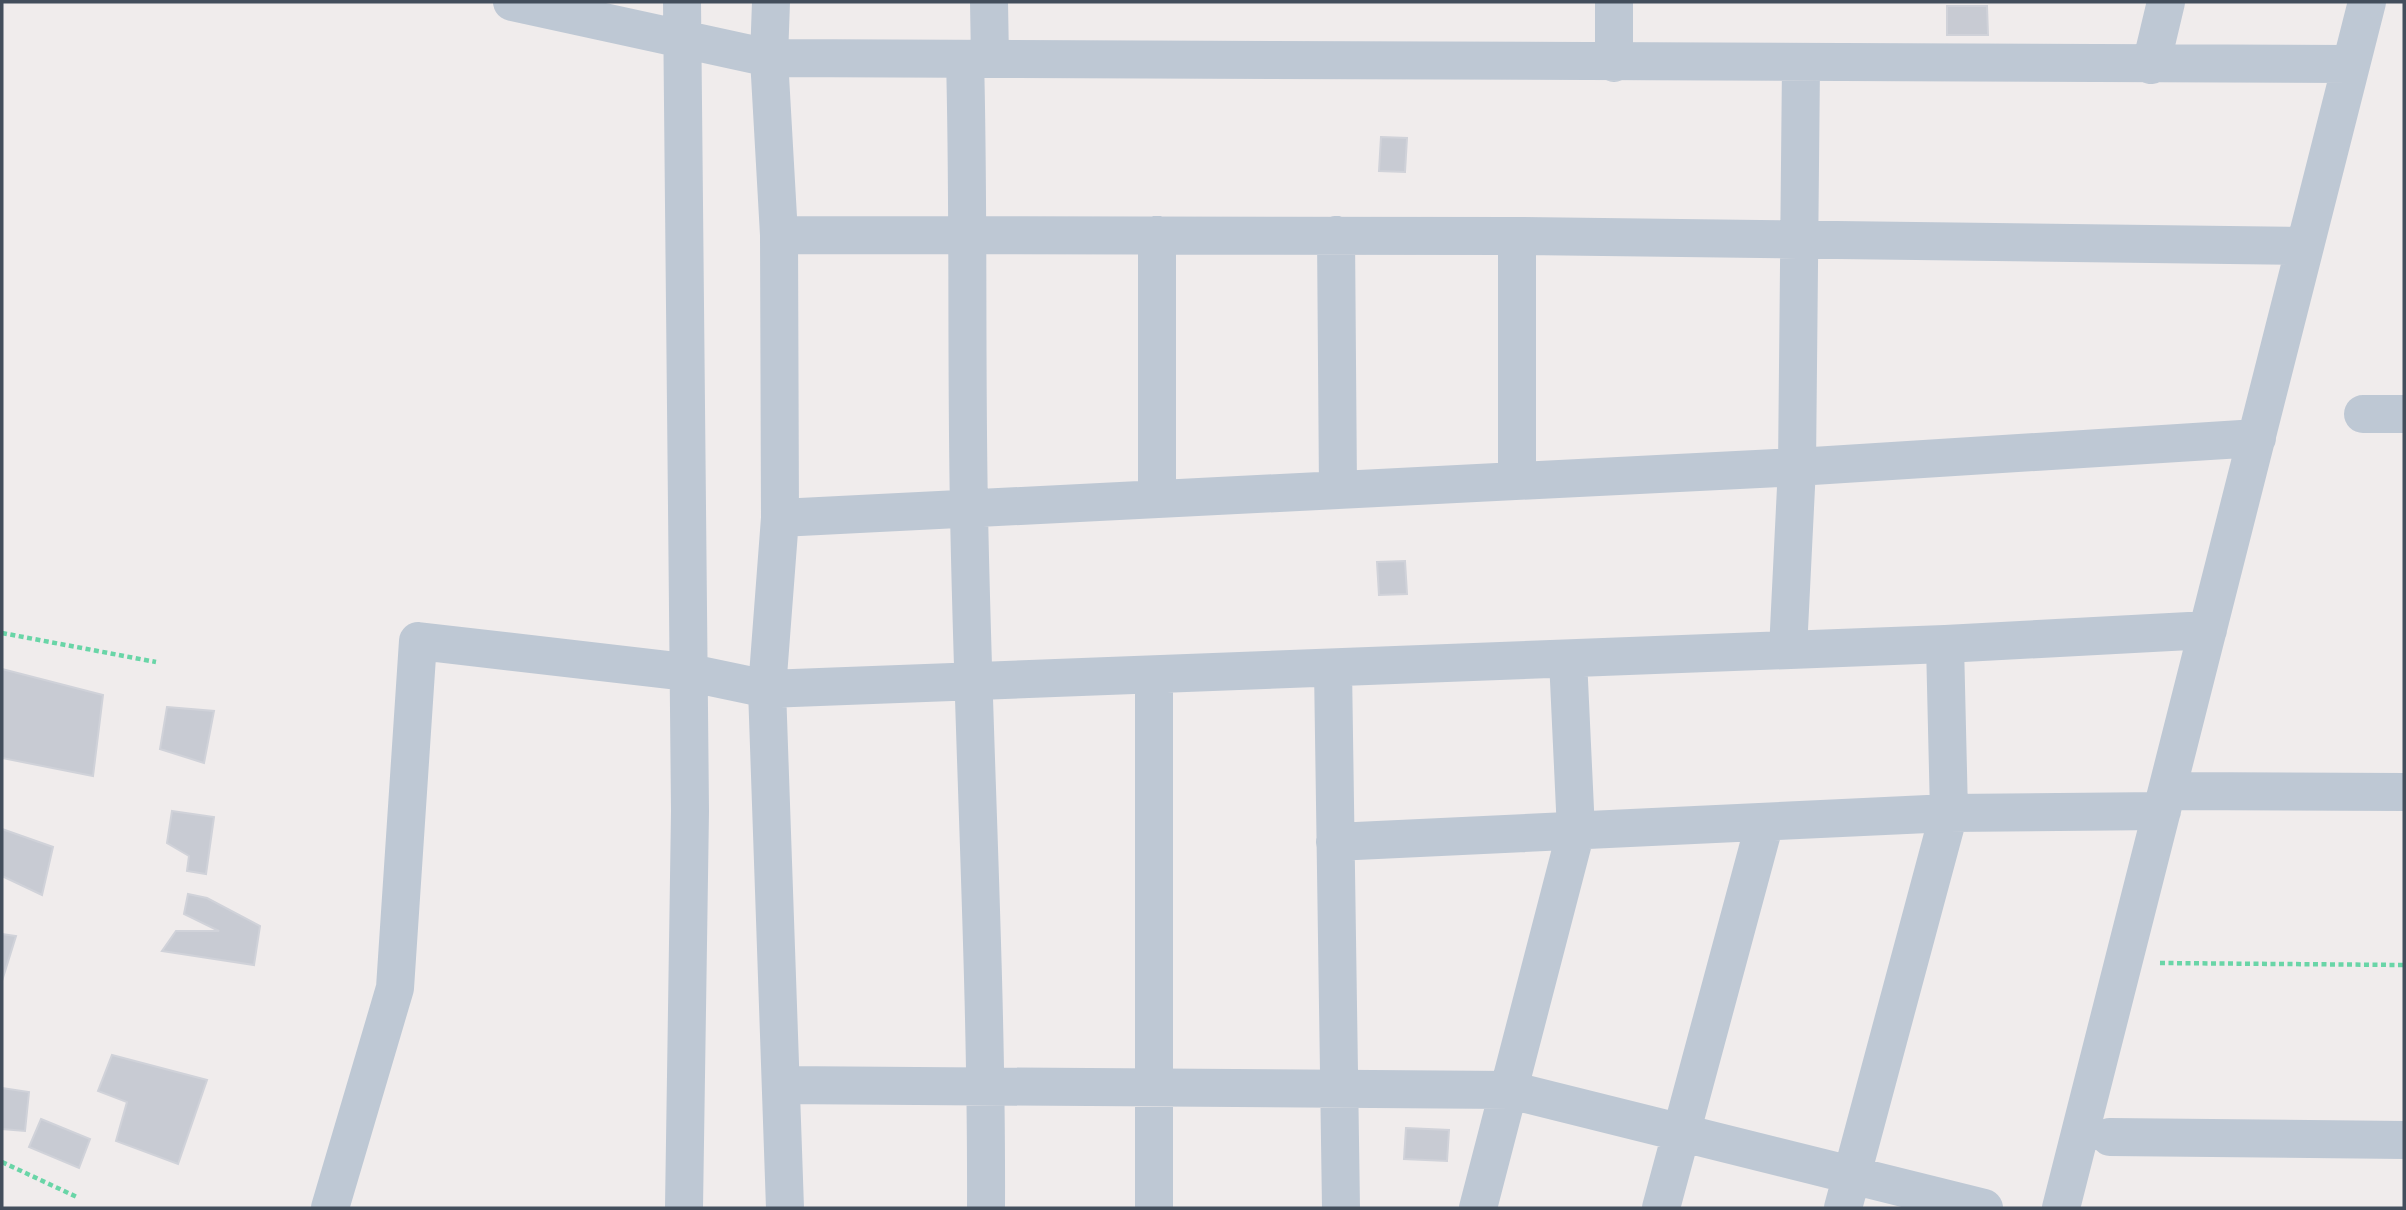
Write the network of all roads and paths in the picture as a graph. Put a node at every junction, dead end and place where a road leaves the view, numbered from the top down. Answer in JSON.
{"nodes":[{"id":1,"x":512,"y":2,"type":"edge"},
{"id":2,"x":771,"y":2,"type":"edge"},
{"id":3,"x":989,"y":2,"type":"edge"},
{"id":4,"x":1614,"y":2,"type":"edge"},
{"id":5,"x":2166,"y":2,"type":"edge"},
{"id":6,"x":2367,"y":2,"type":"edge"},
{"id":7,"x":682,"y":20,"type":"edge"},
{"id":8,"x":769,"y":58,"type":"junction"},
{"id":9,"x":978,"y":59,"type":"junction"},
{"id":10,"x":1614,"y":63,"type":"junction"},
{"id":11,"x":1801,"y":64,"type":"junction"},
{"id":12,"x":2151,"y":65,"type":"junction"},
{"id":13,"x":2351,"y":65,"type":"junction"},
{"id":14,"x":779,"y":235,"type":"junction"},
{"id":15,"x":970,"y":235,"type":"junction"},
{"id":16,"x":1157,"y":235,"type":"junction"},
{"id":17,"x":1336,"y":235,"type":"junction"},
{"id":18,"x":1517,"y":236,"type":"junction"},
{"id":19,"x":1799,"y":241,"type":"junction"},
{"id":20,"x":2305,"y":246,"type":"junction"},
{"id":21,"x":2363,"y":414,"type":"dead end"},
{"id":22,"x":2404,"y":414,"type":"edge"},
{"id":23,"x":2257,"y":438,"type":"junction"},
{"id":24,"x":1797,"y":467,"type":"junction"},
{"id":25,"x":1517,"y":481,"type":"junction"},
{"id":26,"x":1338,"y":490,"type":"junction"},
{"id":27,"x":1157,"y":499,"type":"junction"},
{"id":28,"x":969,"y":508,"type":"junction"},
{"id":29,"x":780,"y":518,"type":"junction"},
{"id":30,"x":2208,"y":630,"type":"junction"},
{"id":31,"x":2,"y":633,"type":"edge"},
{"id":32,"x":1945,"y":644,"type":"junction"},
{"id":33,"x":1788,"y":650,"type":"junction"},
{"id":34,"x":1568,"y":659,"type":"junction"},
{"id":35,"x":156,"y":662,"type":"dead end"},
{"id":36,"x":1333,"y":668,"type":"junction"},
{"id":37,"x":686,"y":672,"type":"junction"},
{"id":38,"x":1154,"y":675,"type":"junction"},
{"id":39,"x":975,"y":682,"type":"junction"},
{"id":40,"x":767,"y":689,"type":"junction"},
{"id":41,"x":2404,"y":792,"type":"edge"},
{"id":42,"x":2165,"y":801,"type":"junction"},
{"id":43,"x":1949,"y":813,"type":"junction"},
{"id":44,"x":1765,"y":822,"type":"junction"},
{"id":45,"x":1576,"y":831,"type":"junction"},
{"id":46,"x":1335,"y":842,"type":"junction"},
{"id":47,"x":2125,"y":961,"type":"junction"},
{"id":48,"x":2404,"y":965,"type":"edge"},
{"id":49,"x":780,"y":1085,"type":"junction"},
{"id":50,"x":986,"y":1087,"type":"junction"},
{"id":51,"x":1155,"y":1088,"type":"junction"},
{"id":52,"x":1339,"y":1089,"type":"junction"},
{"id":53,"x":1510,"y":1090,"type":"junction"},
{"id":54,"x":1682,"y":1133,"type":"junction"},
{"id":55,"x":2110,"y":1137,"type":"dead end"},
{"id":56,"x":2404,"y":1140,"type":"edge"},
{"id":57,"x":2,"y":1162,"type":"edge"},
{"id":58,"x":1848,"y":1192,"type":"edge"},
{"id":59,"x":79,"y":1198,"type":"dead end"},
{"id":60,"x":330,"y":1208,"type":"edge"},
{"id":61,"x":684,"y":1208,"type":"edge"},
{"id":62,"x":785,"y":1208,"type":"edge"},
{"id":63,"x":986,"y":1208,"type":"edge"},
{"id":64,"x":1154,"y":1208,"type":"edge"},
{"id":65,"x":1340,"y":1208,"type":"edge"},
{"id":66,"x":1478,"y":1208,"type":"edge"},
{"id":67,"x":1661,"y":1208,"type":"edge"},
{"id":68,"x":1984,"y":1208,"type":"edge"},
{"id":69,"x":2061,"y":1208,"type":"edge"}],
"edges":[{"from":1,"to":7,"type":"street"},
{"from":2,"to":8,"type":"street"},
{"from":3,"to":9,"type":"street"},
{"from":4,"to":10,"type":"street"},
{"from":5,"to":12,"type":"street"},
{"from":6,"to":13,"type":"street"},
{"from":7,"to":8,"type":"street"},
{"from":7,"to":37,"type":"street"},
{"from":8,"to":9,"type":"street"},
{"from":8,"to":14,"type":"street"},
{"from":9,"to":10,"type":"street"},
{"from":9,"to":15,"type":"street"},
{"from":10,"to":11,"type":"street"},
{"from":11,"to":12,"type":"street"},
{"from":11,"to":19,"type":"street"},
{"from":12,"to":13,"type":"street"},
{"from":13,"to":20,"type":"street"},
{"from":14,"to":15,"type":"street"},
{"from":14,"to":29,"type":"street"},
{"from":15,"to":16,"type":"street"},
{"from":15,"to":28,"type":"street"},
{"from":16,"to":17,"type":"street"},
{"from":16,"to":27,"type":"street"},
{"from":17,"to":18,"type":"street"},
{"from":17,"to":26,"type":"street"},
{"from":18,"to":19,"type":"street"},
{"from":18,"to":25,"type":"street"},
{"from":19,"to":20,"type":"street"},
{"from":19,"to":24,"type":"street"},
{"from":20,"to":23,"type":"street"},
{"from":21,"to":22,"type":"street"},
{"from":23,"to":24,"type":"street"},
{"from":23,"to":30,"type":"street"},
{"from":24,"to":25,"type":"street"},
{"from":24,"to":33,"type":"street"},
{"from":25,"to":26,"type":"street"},
{"from":26,"to":27,"type":"street"},
{"from":27,"to":28,"type":"street"},
{"from":28,"to":29,"type":"street"},
{"from":28,"to":39,"type":"street"},
{"from":29,"to":40,"type":"street"},
{"from":30,"to":32,"type":"street"},
{"from":30,"to":42,"type":"street"},
{"from":31,"to":35,"type":"path"},
{"from":32,"to":33,"type":"street"},
{"from":32,"to":43,"type":"street"},
{"from":33,"to":34,"type":"street"},
{"from":34,"to":36,"type":"street"},
{"from":34,"to":45,"type":"street"},
{"from":36,"to":38,"type":"street"},
{"from":36,"to":46,"type":"street"},
{"from":37,"to":40,"type":"street"},
{"from":37,"to":60,"type":"street"},
{"from":37,"to":61,"type":"street"},
{"from":38,"to":39,"type":"street"},
{"from":38,"to":51,"type":"street"},
{"from":39,"to":40,"type":"street"},
{"from":39,"to":50,"type":"street"},
{"from":40,"to":49,"type":"street"},
{"from":41,"to":42,"type":"street"},
{"from":42,"to":43,"type":"street"},
{"from":42,"to":47,"type":"street"},
{"from":43,"to":44,"type":"street"},
{"from":43,"to":58,"type":"street"},
{"from":44,"to":45,"type":"street"},
{"from":44,"to":54,"type":"street"},
{"from":45,"to":46,"type":"street"},
{"from":45,"to":53,"type":"street"},
{"from":46,"to":52,"type":"street"},
{"from":47,"to":48,"type":"path"},
{"from":47,"to":69,"type":"street"},
{"from":49,"to":50,"type":"street"},
{"from":49,"to":62,"type":"street"},
{"from":50,"to":51,"type":"street"},
{"from":50,"to":63,"type":"street"},
{"from":51,"to":52,"type":"street"},
{"from":51,"to":64,"type":"street"},
{"from":52,"to":53,"type":"street"},
{"from":52,"to":65,"type":"street"},
{"from":53,"to":54,"type":"street"},
{"from":53,"to":66,"type":"street"},
{"from":54,"to":58,"type":"street"},
{"from":54,"to":67,"type":"street"},
{"from":55,"to":56,"type":"street"},
{"from":57,"to":59,"type":"path"},
{"from":58,"to":68,"type":"street"}]}
